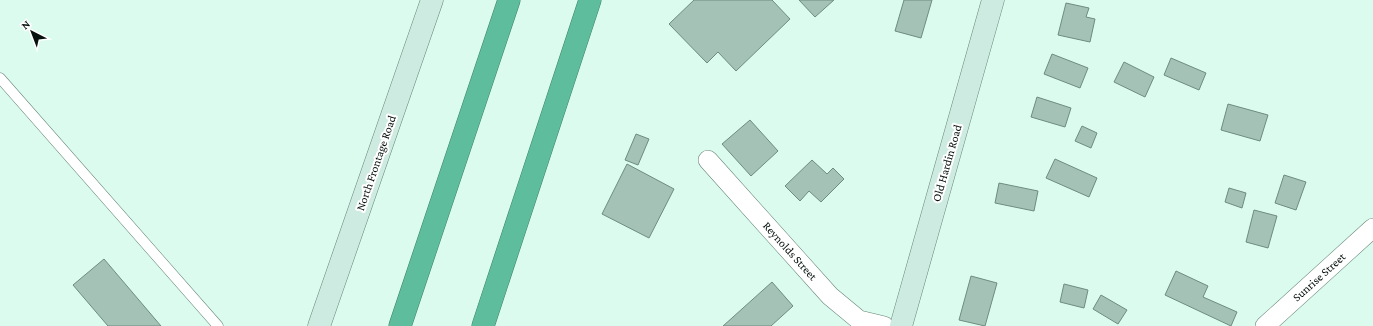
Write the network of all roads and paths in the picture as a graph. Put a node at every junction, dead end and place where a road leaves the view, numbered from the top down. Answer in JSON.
{"nodes":[{"id":1,"x":432,"y":0,"type":"edge"},
{"id":2,"x":509,"y":0,"type":"edge"},
{"id":3,"x":590,"y":0,"type":"edge"},
{"id":4,"x":993,"y":0,"type":"edge"},
{"id":5,"x":0,"y":78,"type":"edge"},
{"id":6,"x":708,"y":160,"type":"dead end"},
{"id":7,"x":1373,"y":228,"type":"edge"},
{"id":8,"x":218,"y":326,"type":"edge"},
{"id":9,"x":319,"y":326,"type":"edge"},
{"id":10,"x":400,"y":326,"type":"edge"},
{"id":11,"x":483,"y":326,"type":"edge"},
{"id":12,"x":884,"y":326,"type":"edge"},
{"id":13,"x":901,"y":326,"type":"edge"},
{"id":14,"x":1265,"y":326,"type":"edge"}],
"edges":[{"from":1,"to":9,"type":"street","name":"North Frontage Road"},
{"from":2,"to":10,"type":"highway"},
{"from":3,"to":11,"type":"highway"},
{"from":4,"to":13,"type":"street","name":"Old Hardin Road"},
{"from":5,"to":8,"type":"lane"},
{"from":6,"to":12,"type":"street","name":"Reynolds Street"},
{"from":7,"to":14,"type":"street","name":"Sunrise Street"}]}
